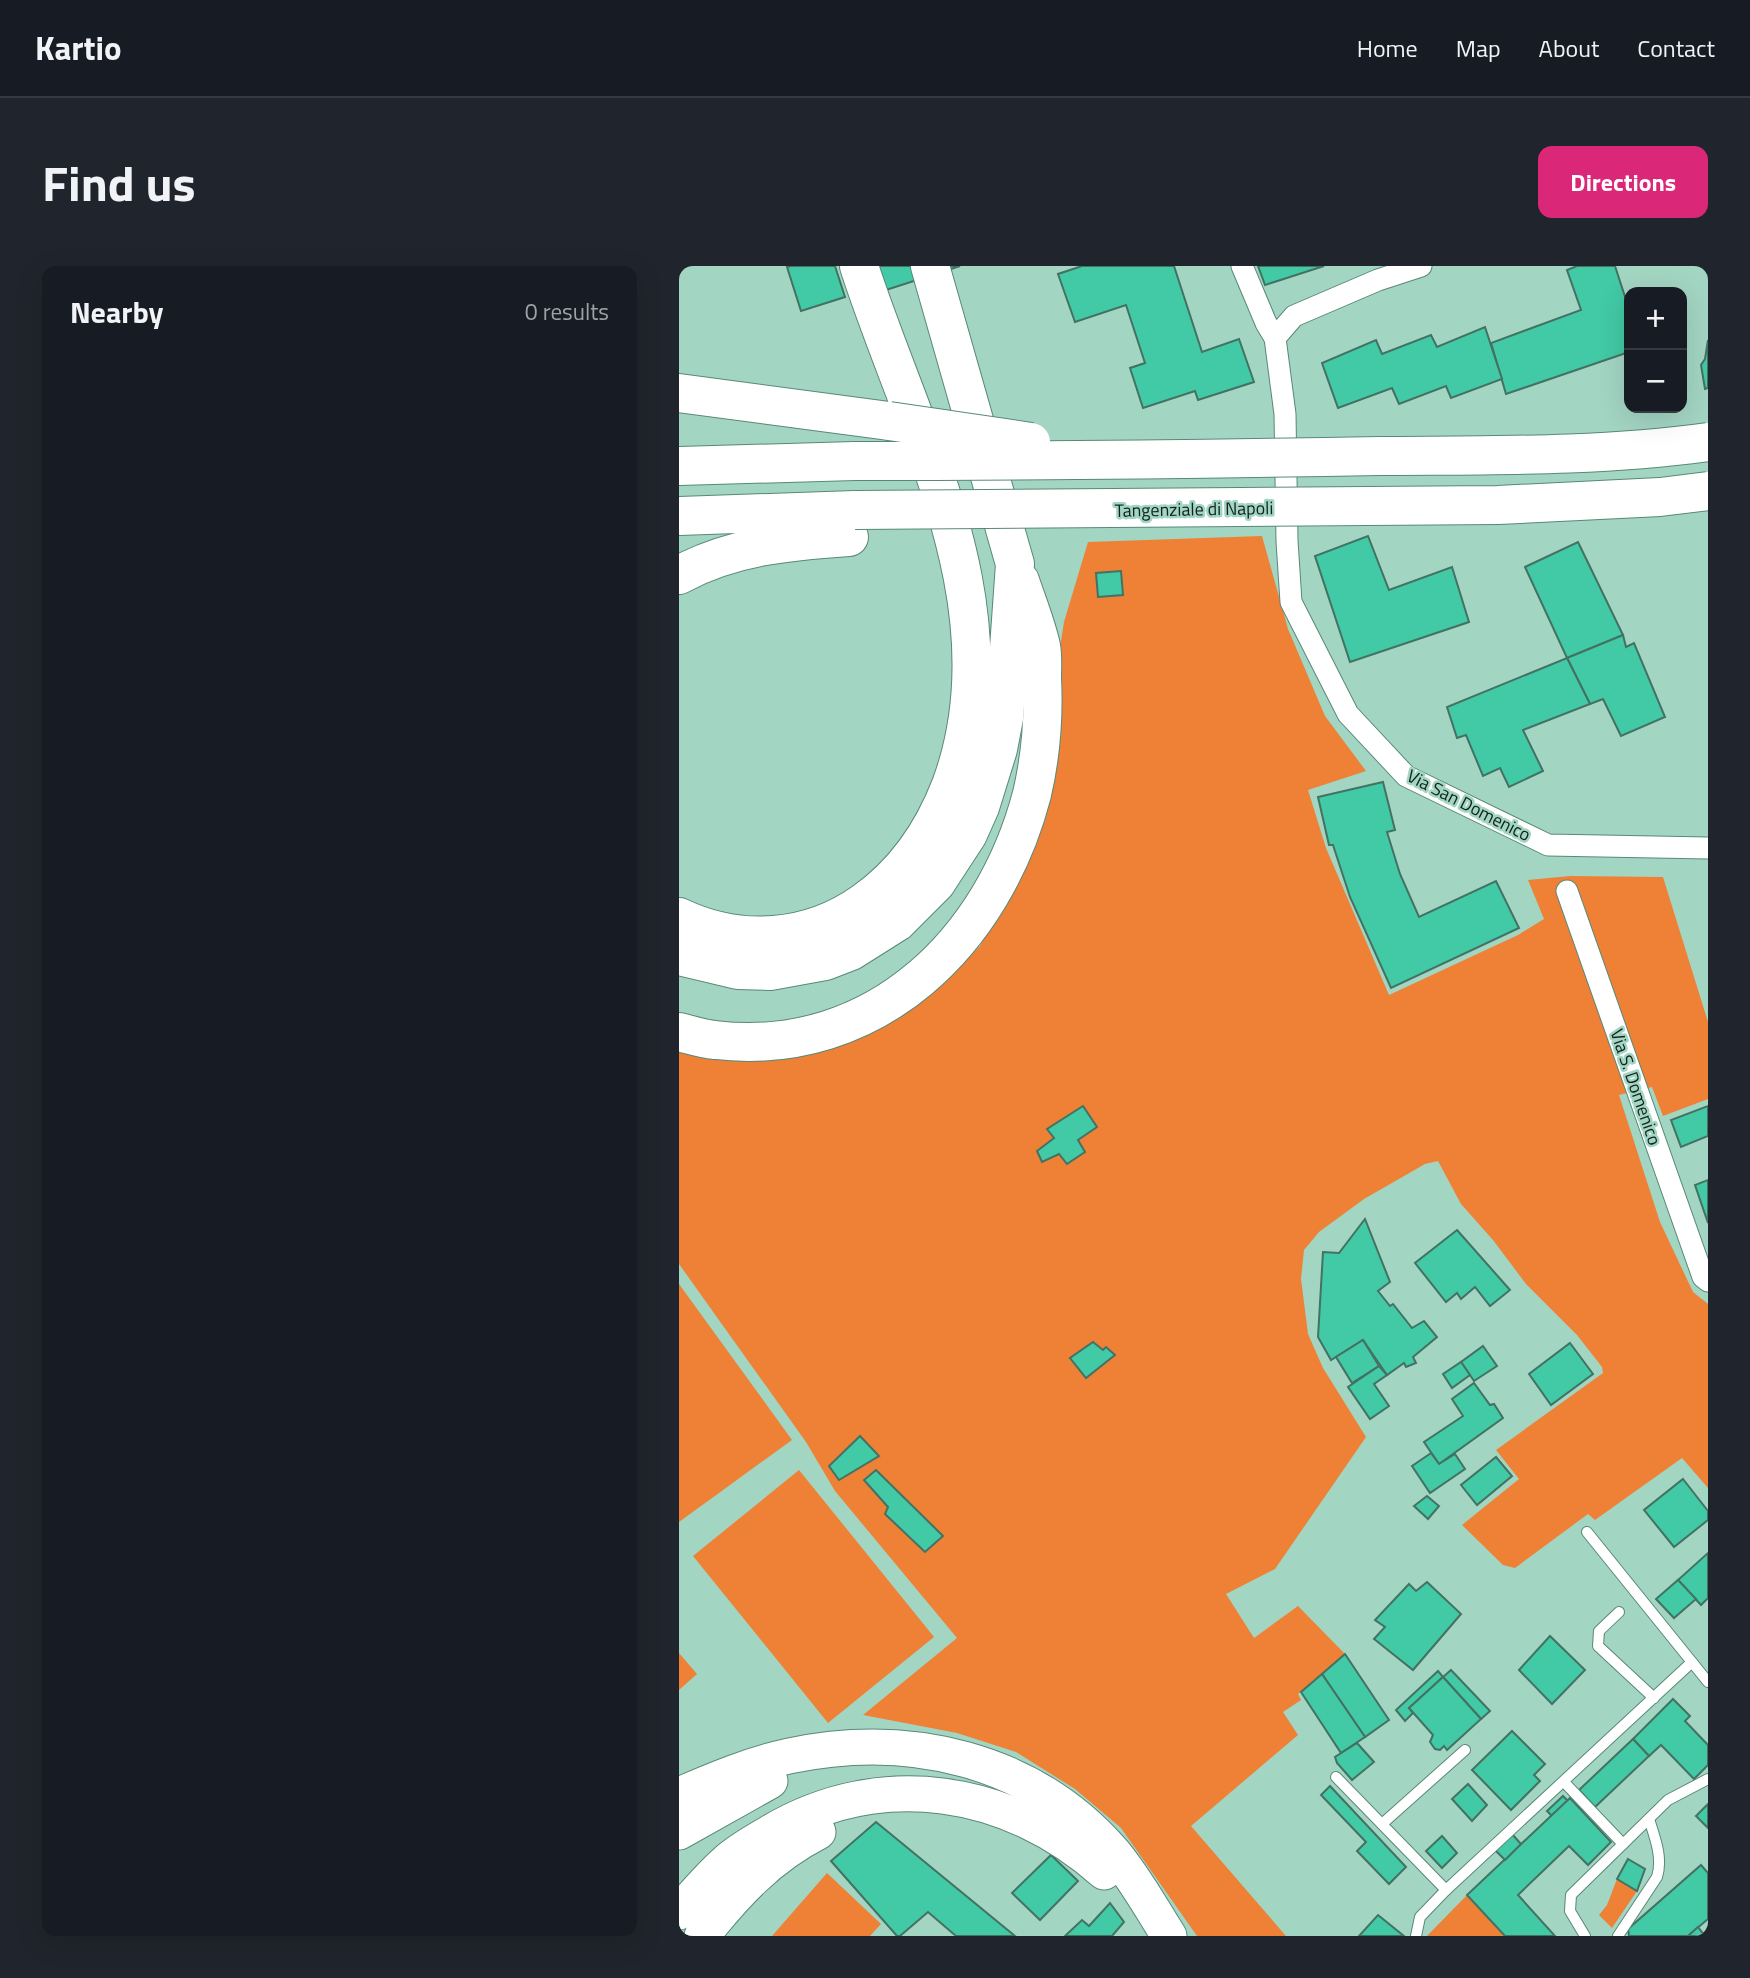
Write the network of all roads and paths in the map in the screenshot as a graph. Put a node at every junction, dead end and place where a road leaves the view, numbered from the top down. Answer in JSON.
{"nodes":[{"id":1,"x":859,"y":266,"type":"edge"},
{"id":2,"x":930,"y":266,"type":"edge"},
{"id":3,"x":1242,"y":266,"type":"edge"},
{"id":4,"x":1421,"y":266,"type":"edge"},
{"id":5,"x":1275,"y":338,"type":"junction"},
{"id":6,"x":679,"y":393,"type":"edge"},
{"id":7,"x":1708,"y":442,"type":"edge"},
{"id":8,"x":1158,"y":460,"type":"junction"},
{"id":9,"x":679,"y":466,"type":"edge"},
{"id":10,"x":1708,"y":491,"type":"edge"},
{"id":11,"x":679,"y":516,"type":"edge"},
{"id":12,"x":852,"y":524,"type":"junction"},
{"id":13,"x":1015,"y":564,"type":"junction"},
{"id":14,"x":679,"y":575,"type":"edge"},
{"id":15,"x":1708,"y":848,"type":"edge"},
{"id":16,"x":1567,"y":891,"type":"dead end"},
{"id":17,"x":679,"y":916,"type":"edge"},
{"id":18,"x":679,"y":957,"type":"edge"},
{"id":19,"x":679,"y":1032,"type":"edge"},
{"id":20,"x":1708,"y":1281,"type":"edge"},
{"id":21,"x":1587,"y":1532,"type":"dead end"},
{"id":22,"x":1619,"y":1612,"type":"dead end"},
{"id":23,"x":1692,"y":1662,"type":"junction"},
{"id":24,"x":1708,"y":1682,"type":"edge"},
{"id":25,"x":1654,"y":1698,"type":"junction"},
{"id":26,"x":926,"y":1750,"type":"junction"},
{"id":27,"x":1465,"y":1750,"type":"dead end"},
{"id":28,"x":1336,"y":1777,"type":"dead end"},
{"id":29,"x":1708,"y":1779,"type":"edge"},
{"id":30,"x":1564,"y":1782,"type":"junction"},
{"id":31,"x":679,"y":1795,"type":"edge"},
{"id":32,"x":979,"y":1802,"type":"junction"},
{"id":33,"x":1649,"y":1819,"type":"junction"},
{"id":34,"x":1382,"y":1824,"type":"junction"},
{"id":35,"x":679,"y":1832,"type":"edge"},
{"id":36,"x":1623,"y":1844,"type":"junction"},
{"id":37,"x":1446,"y":1890,"type":"junction"},
{"id":38,"x":679,"y":1912,"type":"edge"},
{"id":39,"x":702,"y":1936,"type":"edge"},
{"id":40,"x":1163,"y":1936,"type":"edge"},
{"id":41,"x":1169,"y":1936,"type":"edge"},
{"id":42,"x":1416,"y":1936,"type":"edge"},
{"id":43,"x":1585,"y":1936,"type":"edge"},
{"id":44,"x":1618,"y":1936,"type":"edge"}],
"edges":[{"from":1,"to":17,"type":"highway"},
{"from":2,"to":13,"type":"highway"},
{"from":3,"to":5,"type":"street","name":"Via San Domenico"},
{"from":4,"to":5,"type":"street"},
{"from":5,"to":15,"type":"street","name":"Via San Domenico"},
{"from":6,"to":8,"type":"highway","bridge":true},
{"from":7,"to":8,"type":"highway","bridge":true},
{"from":8,"to":9,"type":"highway","bridge":true},
{"from":10,"to":12,"type":"highway","name":"Tangenziale di Napoli","bridge":true},
{"from":11,"to":12,"type":"highway"},
{"from":12,"to":14,"type":"highway"},
{"from":13,"to":18,"type":"highway"},
{"from":13,"to":19,"type":"highway"},
{"from":16,"to":20,"type":"street","name":"Via S. Domenico"},
{"from":21,"to":23,"type":"lane"},
{"from":22,"to":25,"type":"lane"},
{"from":23,"to":24,"type":"lane"},
{"from":23,"to":25,"type":"lane"},
{"from":25,"to":30,"type":"lane"},
{"from":26,"to":31,"type":"highway"},
{"from":26,"to":35,"type":"highway"},
{"from":26,"to":41,"type":"highway"},
{"from":27,"to":34,"type":"lane"},
{"from":28,"to":34,"type":"lane"},
{"from":29,"to":33,"type":"lane"},
{"from":30,"to":36,"type":"lane"},
{"from":30,"to":37,"type":"lane"},
{"from":32,"to":38,"type":"highway"},
{"from":32,"to":39,"type":"highway"},
{"from":32,"to":40,"type":"highway"},
{"from":33,"to":36,"type":"lane"},
{"from":33,"to":44,"type":"lane"},
{"from":34,"to":37,"type":"lane"},
{"from":36,"to":43,"type":"lane"},
{"from":37,"to":42,"type":"lane"}]}
